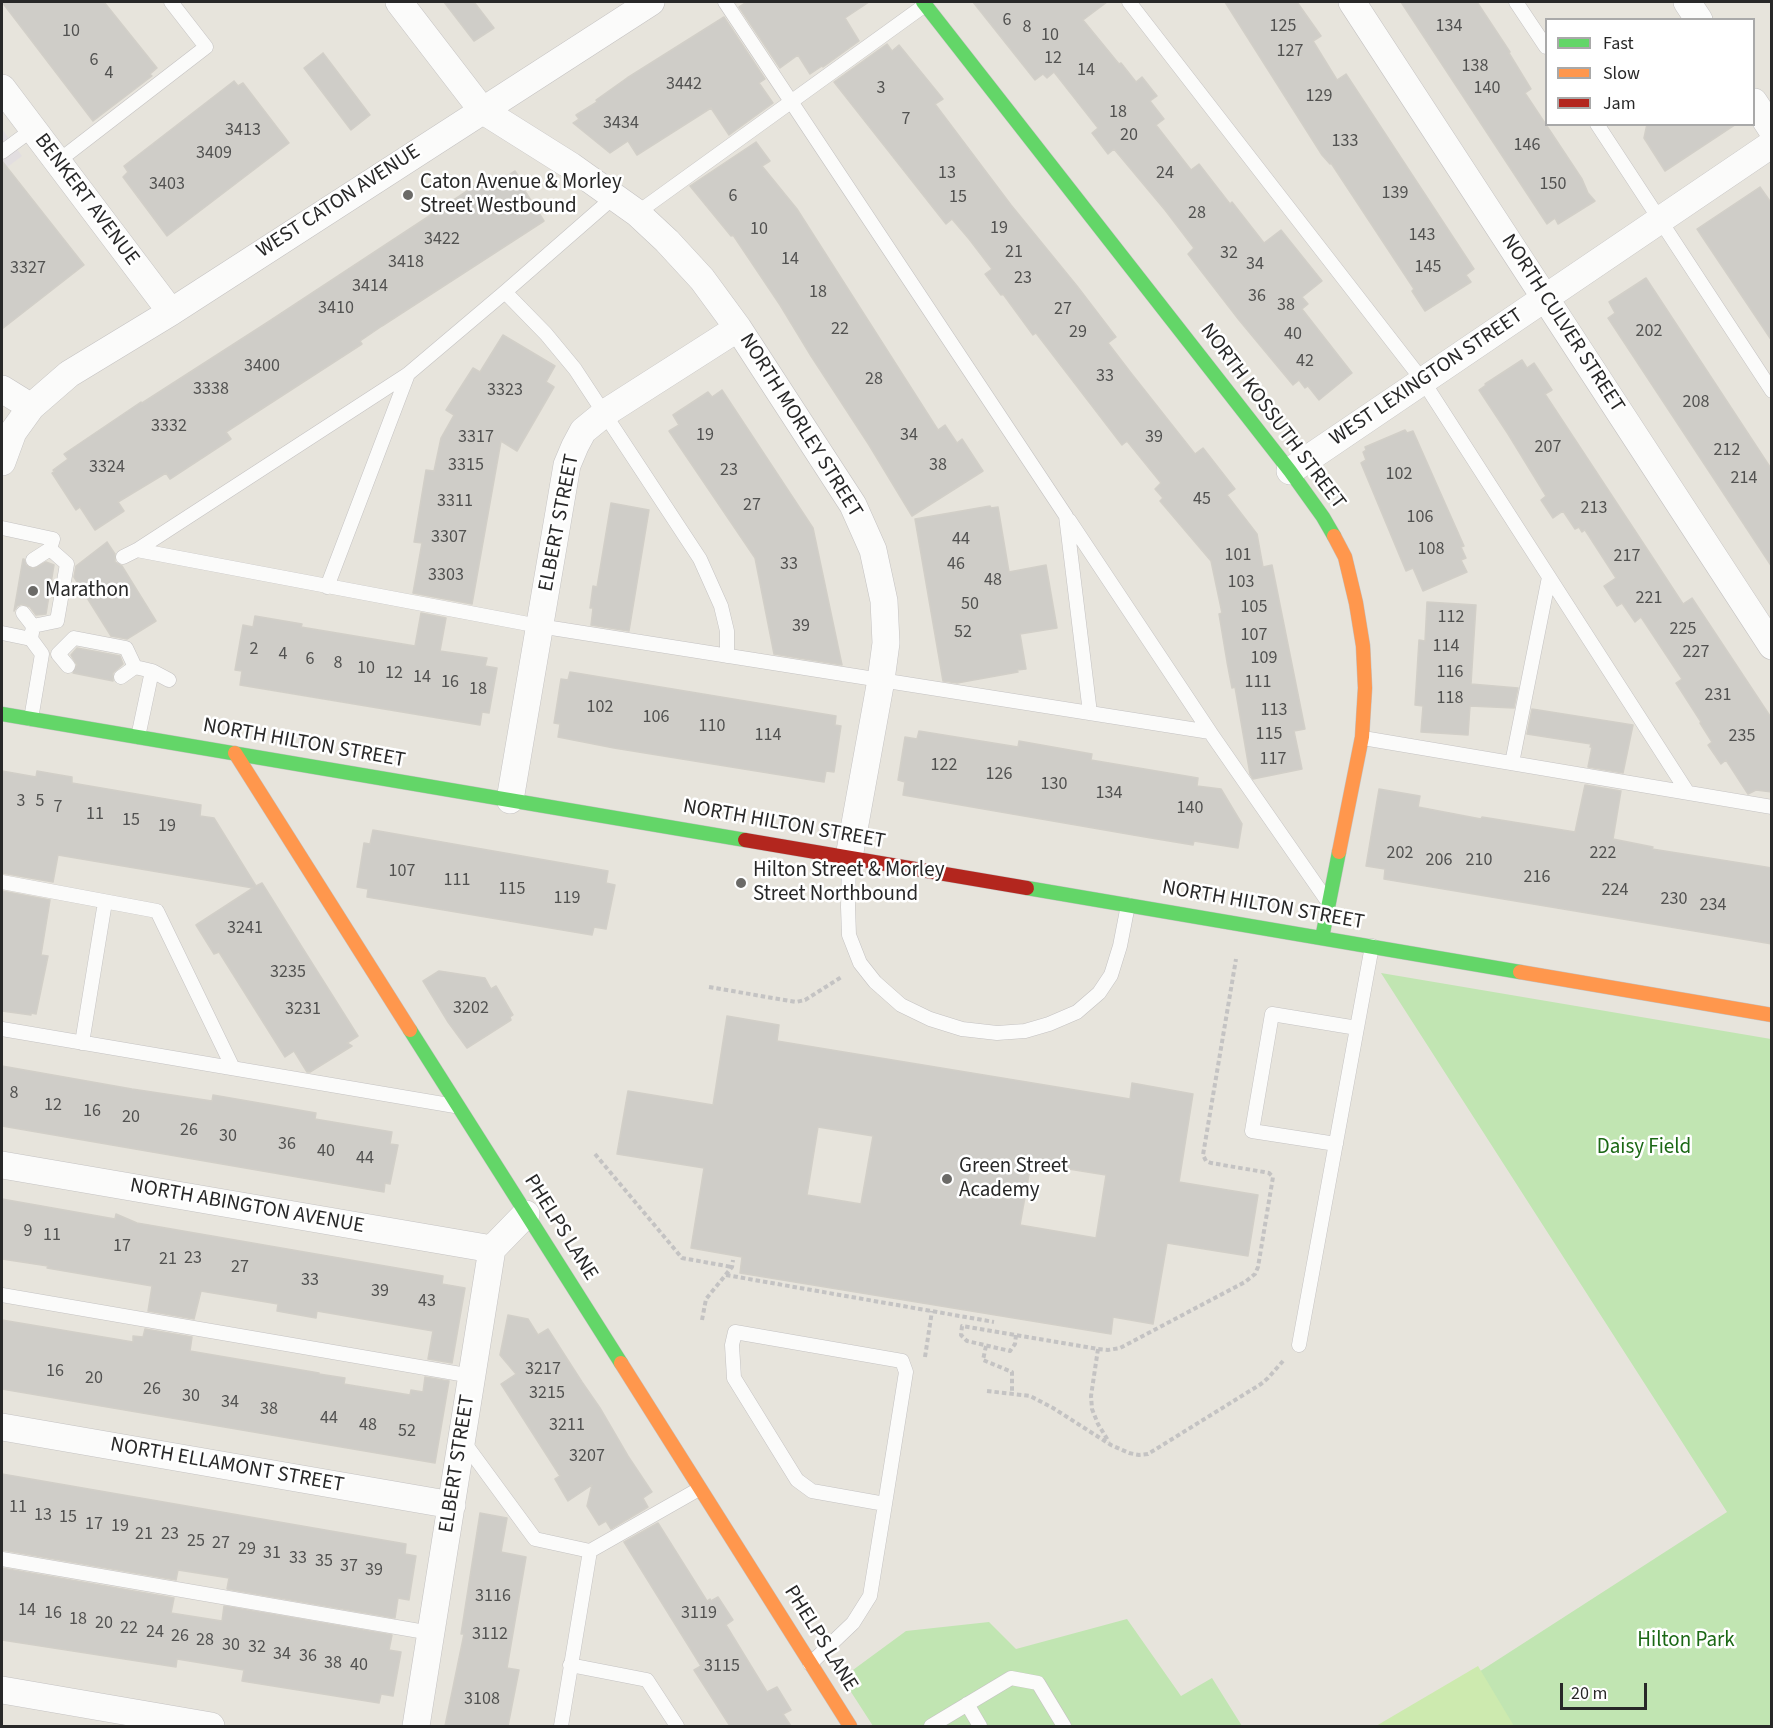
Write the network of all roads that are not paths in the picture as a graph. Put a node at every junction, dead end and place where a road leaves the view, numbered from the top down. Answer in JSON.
{"nodes":[{"id":1,"x":171,"y":2,"type":"edge"},
{"id":2,"x":399,"y":2,"type":"edge"},
{"id":3,"x":651,"y":2,"type":"edge"},
{"id":4,"x":725,"y":2,"type":"edge"},
{"id":5,"x":926,"y":2,"type":"edge"},
{"id":6,"x":1129,"y":2,"type":"edge"},
{"id":7,"x":1352,"y":2,"type":"edge"},
{"id":8,"x":1516,"y":2,"type":"edge"},
{"id":9,"x":1687,"y":2,"type":"edge"},
{"id":10,"x":1698,"y":18,"type":"edge"},
{"id":11,"x":1545,"y":46,"type":"edge"},
{"id":12,"x":2,"y":88,"type":"edge"},
{"id":13,"x":791,"y":102,"type":"junction"},
{"id":14,"x":1755,"y":104,"type":"edge"},
{"id":15,"x":482,"y":110,"type":"junction"},
{"id":16,"x":1599,"y":126,"type":"edge"},
{"id":17,"x":1772,"y":130,"type":"edge"},
{"id":18,"x":16,"y":137,"type":"edge"},
{"id":19,"x":1772,"y":144,"type":"edge"},
{"id":20,"x":2,"y":152,"type":"edge"},
{"id":21,"x":57,"y":162,"type":"junction"},
{"id":22,"x":615,"y":196,"type":"junction"},
{"id":23,"x":637,"y":213,"type":"junction"},
{"id":24,"x":1660,"y":220,"type":"junction"},
{"id":25,"x":506,"y":292,"type":"junction"},
{"id":26,"x":1545,"y":298,"type":"junction"},
{"id":27,"x":171,"y":312,"type":"junction"},
{"id":28,"x":738,"y":328,"type":"junction"},
{"id":29,"x":408,"y":374,"type":"junction"},
{"id":30,"x":1423,"y":381,"type":"junction"},
{"id":31,"x":2,"y":389,"type":"edge"},
{"id":32,"x":1772,"y":391,"type":"edge"},
{"id":33,"x":31,"y":407,"type":"junction"},
{"id":34,"x":605,"y":413,"type":"junction"},
{"id":35,"x":2,"y":462,"type":"edge"},
{"id":36,"x":1290,"y":471,"type":"junction"},
{"id":37,"x":1066,"y":516,"type":"junction"},
{"id":38,"x":2,"y":528,"type":"edge"},
{"id":39,"x":50,"y":549,"type":"junction"},
{"id":40,"x":137,"y":550,"type":"junction"},
{"id":41,"x":123,"y":557,"type":"dead end"},
{"id":42,"x":33,"y":560,"type":"dead end"},
{"id":43,"x":1549,"y":577,"type":"junction"},
{"id":44,"x":327,"y":587,"type":"junction"},
{"id":45,"x":23,"y":613,"type":"dead end"},
{"id":46,"x":57,"y":621,"type":"junction"},
{"id":47,"x":539,"y":626,"type":"junction"},
{"id":48,"x":2,"y":633,"type":"edge"},
{"id":49,"x":32,"y":633,"type":"junction"},
{"id":50,"x":74,"y":638,"type":"junction"},
{"id":51,"x":1772,"y":646,"type":"edge"},
{"id":52,"x":42,"y":654,"type":"junction"},
{"id":53,"x":58,"y":654,"type":"junction"},
{"id":54,"x":727,"y":656,"type":"junction"},
{"id":55,"x":68,"y":666,"type":"dead end"},
{"id":56,"x":135,"y":667,"type":"junction"},
{"id":57,"x":152,"y":671,"type":"junction"},
{"id":58,"x":121,"y":676,"type":"dead end"},
{"id":59,"x":169,"y":680,"type":"dead end"},
{"id":60,"x":881,"y":680,"type":"junction"},
{"id":61,"x":1090,"y":713,"type":"junction"},
{"id":62,"x":2,"y":714,"type":"edge"},
{"id":63,"x":32,"y":719,"type":"junction"},
{"id":64,"x":1210,"y":732,"type":"junction"},
{"id":65,"x":138,"y":737,"type":"junction"},
{"id":66,"x":1362,"y":737,"type":"junction"},
{"id":67,"x":235,"y":753,"type":"junction"},
{"id":68,"x":1512,"y":763,"type":"junction"},
{"id":69,"x":1688,"y":793,"type":"junction"},
{"id":70,"x":510,"y":800,"type":"junction"},
{"id":71,"x":1772,"y":807,"type":"edge"},
{"id":72,"x":849,"y":857,"type":"junction"},
{"id":73,"x":2,"y":882,"type":"edge"},
{"id":74,"x":105,"y":902,"type":"junction"},
{"id":75,"x":1329,"y":903,"type":"junction"},
{"id":76,"x":1128,"y":904,"type":"junction"},
{"id":77,"x":1323,"y":938,"type":"junction"},
{"id":78,"x":1372,"y":946,"type":"junction"},
{"id":79,"x":1772,"y":1015,"type":"edge"},
{"id":80,"x":1357,"y":1028,"type":"junction"},
{"id":81,"x":2,"y":1029,"type":"edge"},
{"id":82,"x":82,"y":1043,"type":"junction"},
{"id":83,"x":233,"y":1068,"type":"junction"},
{"id":84,"x":458,"y":1107,"type":"junction"},
{"id":85,"x":1336,"y":1144,"type":"junction"},
{"id":86,"x":2,"y":1165,"type":"edge"},
{"id":87,"x":526,"y":1214,"type":"junction"},
{"id":88,"x":492,"y":1249,"type":"junction"},
{"id":89,"x":2,"y":1295,"type":"edge"},
{"id":90,"x":1299,"y":1345,"type":"dead end"},
{"id":91,"x":472,"y":1376,"type":"junction"},
{"id":92,"x":2,"y":1427,"type":"edge"},
{"id":93,"x":462,"y":1439,"type":"junction"},
{"id":94,"x":699,"y":1489,"type":"junction"},
{"id":95,"x":885,"y":1504,"type":"junction"},
{"id":96,"x":452,"y":1505,"type":"junction"},
{"id":97,"x":590,"y":1551,"type":"junction"},
{"id":98,"x":2,"y":1559,"type":"edge"},
{"id":99,"x":431,"y":1633,"type":"junction"},
{"id":100,"x":810,"y":1664,"type":"junction"},
{"id":101,"x":570,"y":1665,"type":"junction"},
{"id":102,"x":2,"y":1690,"type":"edge"},
{"id":103,"x":967,"y":1704,"type":"junction"},
{"id":104,"x":211,"y":1726,"type":"edge"},
{"id":105,"x":416,"y":1726,"type":"edge"},
{"id":106,"x":561,"y":1726,"type":"edge"},
{"id":107,"x":677,"y":1726,"type":"edge"},
{"id":108,"x":850,"y":1726,"type":"edge"},
{"id":109,"x":931,"y":1726,"type":"edge"},
{"id":110,"x":980,"y":1726,"type":"edge"},
{"id":111,"x":1064,"y":1726,"type":"edge"}],
"edges":[{"from":1,"to":21,"type":"lane"},
{"from":2,"to":15,"type":"street"},
{"from":3,"to":15,"type":"street","name":"WEST CATON AVENUE"},
{"from":4,"to":13,"type":"lane"},
{"from":5,"to":13,"type":"lane"},
{"from":5,"to":36,"type":"street","name":"NORTH KOSSUTH STREET"},
{"from":6,"to":30,"type":"lane"},
{"from":7,"to":26,"type":"street","name":"NORTH CULVER STREET"},
{"from":8,"to":11,"type":"lane"},
{"from":9,"to":10,"type":"street"},
{"from":12,"to":18,"type":"street","name":"BENKERT AVENUE"},
{"from":13,"to":23,"type":"lane"},
{"from":13,"to":37,"type":"lane"},
{"from":14,"to":17,"type":"street"},
{"from":15,"to":22,"type":"street","name":"NORTH MORLEY STREET"},
{"from":15,"to":27,"type":"street","name":"WEST CATON AVENUE"},
{"from":16,"to":24,"type":"lane"},
{"from":18,"to":20,"type":"lane"},
{"from":18,"to":21,"type":"street","name":"BENKERT AVENUE"},
{"from":19,"to":24,"type":"street","name":"WEST LEXINGTON STREET"},
{"from":21,"to":27,"type":"street","name":"BENKERT AVENUE"},
{"from":22,"to":23,"type":"street","name":"NORTH MORLEY STREET"},
{"from":22,"to":25,"type":"lane"},
{"from":23,"to":28,"type":"street","name":"NORTH MORLEY STREET"},
{"from":24,"to":26,"type":"street","name":"WEST LEXINGTON STREET"},
{"from":24,"to":32,"type":"lane"},
{"from":25,"to":29,"type":"lane"},
{"from":25,"to":34,"type":"lane"},
{"from":26,"to":30,"type":"street","name":"WEST LEXINGTON STREET"},
{"from":26,"to":51,"type":"street","name":"NORTH CULVER STREET"},
{"from":27,"to":33,"type":"street","name":"WEST CATON AVENUE"},
{"from":28,"to":34,"type":"street","name":"ELBERT STREET"},
{"from":28,"to":60,"type":"street","name":"NORTH MORLEY STREET"},
{"from":29,"to":40,"type":"lane"},
{"from":29,"to":44,"type":"lane"},
{"from":30,"to":36,"type":"street","name":"WEST LEXINGTON STREET"},
{"from":30,"to":43,"type":"lane"},
{"from":31,"to":33,"type":"street"},
{"from":33,"to":35,"type":"street","name":"WEST CATON AVENUE"},
{"from":34,"to":47,"type":"street","name":"ELBERT STREET"},
{"from":34,"to":54,"type":"lane"},
{"from":36,"to":66,"type":"street","name":"NORTH KOSSUTH STREET"},
{"from":37,"to":61,"type":"lane"},
{"from":37,"to":64,"type":"lane"},
{"from":38,"to":39,"type":"lane"},
{"from":39,"to":42,"type":"lane"},
{"from":39,"to":46,"type":"lane"},
{"from":40,"to":41,"type":"lane"},
{"from":40,"to":44,"type":"lane"},
{"from":43,"to":68,"type":"lane"},
{"from":43,"to":69,"type":"lane"},
{"from":44,"to":47,"type":"lane"},
{"from":45,"to":49,"type":"lane"},
{"from":46,"to":49,"type":"lane"},
{"from":46,"to":50,"type":"lane"},
{"from":47,"to":54,"type":"lane"},
{"from":47,"to":70,"type":"street","name":"ELBERT STREET"},
{"from":48,"to":49,"type":"lane"},
{"from":49,"to":52,"type":"lane"},
{"from":50,"to":53,"type":"lane"},
{"from":50,"to":56,"type":"lane"},
{"from":52,"to":53,"type":"lane"},
{"from":52,"to":63,"type":"lane"},
{"from":53,"to":55,"type":"lane"},
{"from":54,"to":60,"type":"lane"},
{"from":56,"to":57,"type":"lane"},
{"from":56,"to":58,"type":"lane"},
{"from":57,"to":59,"type":"lane"},
{"from":57,"to":65,"type":"lane"},
{"from":60,"to":61,"type":"lane"},
{"from":60,"to":72,"type":"street","name":"NORTH MORLEY STREET"},
{"from":61,"to":64,"type":"lane"},
{"from":62,"to":63,"type":"street","name":"NORTH HILTON STREET"},
{"from":63,"to":65,"type":"street","name":"NORTH HILTON STREET"},
{"from":64,"to":75,"type":"lane"},
{"from":65,"to":67,"type":"street","name":"NORTH HILTON STREET"},
{"from":66,"to":68,"type":"lane"},
{"from":66,"to":75,"type":"street","name":"NORTH KOSSUTH STREET"},
{"from":67,"to":70,"type":"street","name":"NORTH HILTON STREET"},
{"from":67,"to":84,"type":"street","name":"PHELPS LANE"},
{"from":68,"to":69,"type":"lane"},
{"from":69,"to":71,"type":"lane"},
{"from":70,"to":72,"type":"street","name":"NORTH HILTON STREET"},
{"from":72,"to":76,"type":"street","name":"NORTH HILTON STREET"},
{"from":72,"to":76,"type":"lane"},
{"from":73,"to":74,"type":"lane"},
{"from":74,"to":82,"type":"lane"},
{"from":74,"to":83,"type":"lane"},
{"from":75,"to":77,"type":"street","name":"NORTH KOSSUTH STREET"},
{"from":76,"to":77,"type":"street","name":"NORTH HILTON STREET"},
{"from":77,"to":78,"type":"street","name":"NORTH HILTON STREET"},
{"from":78,"to":79,"type":"street","name":"NORTH HILTON STREET"},
{"from":78,"to":80,"type":"lane"},
{"from":80,"to":85,"type":"lane"},
{"from":80,"to":85,"type":"lane"},
{"from":81,"to":82,"type":"lane"},
{"from":82,"to":83,"type":"lane"},
{"from":83,"to":84,"type":"lane"},
{"from":84,"to":87,"type":"street","name":"PHELPS LANE"},
{"from":85,"to":90,"type":"lane"},
{"from":86,"to":88,"type":"street","name":"NORTH ABINGTON AVENUE"},
{"from":87,"to":88,"type":"street"},
{"from":87,"to":94,"type":"street","name":"PHELPS LANE"},
{"from":88,"to":91,"type":"street","name":"ELBERT STREET"},
{"from":89,"to":91,"type":"lane"},
{"from":91,"to":93,"type":"street","name":"ELBERT STREET"},
{"from":92,"to":96,"type":"street","name":"NORTH ELLAMONT STREET"},
{"from":93,"to":96,"type":"street","name":"ELBERT STREET"},
{"from":93,"to":97,"type":"lane"},
{"from":94,"to":97,"type":"lane"},
{"from":94,"to":100,"type":"street","name":"PHELPS LANE"},
{"from":95,"to":95,"type":"lane"},
{"from":95,"to":100,"type":"lane"},
{"from":96,"to":99,"type":"street","name":"ELBERT STREET"},
{"from":97,"to":101,"type":"lane"},
{"from":98,"to":99,"type":"lane"},
{"from":99,"to":105,"type":"street","name":"ELBERT STREET"},
{"from":100,"to":108,"type":"street","name":"PHELPS LANE"},
{"from":101,"to":106,"type":"lane"},
{"from":101,"to":107,"type":"lane"},
{"from":102,"to":104,"type":"street"},
{"from":103,"to":109,"type":"lane"},
{"from":103,"to":110,"type":"lane"},
{"from":103,"to":111,"type":"lane"}]}
